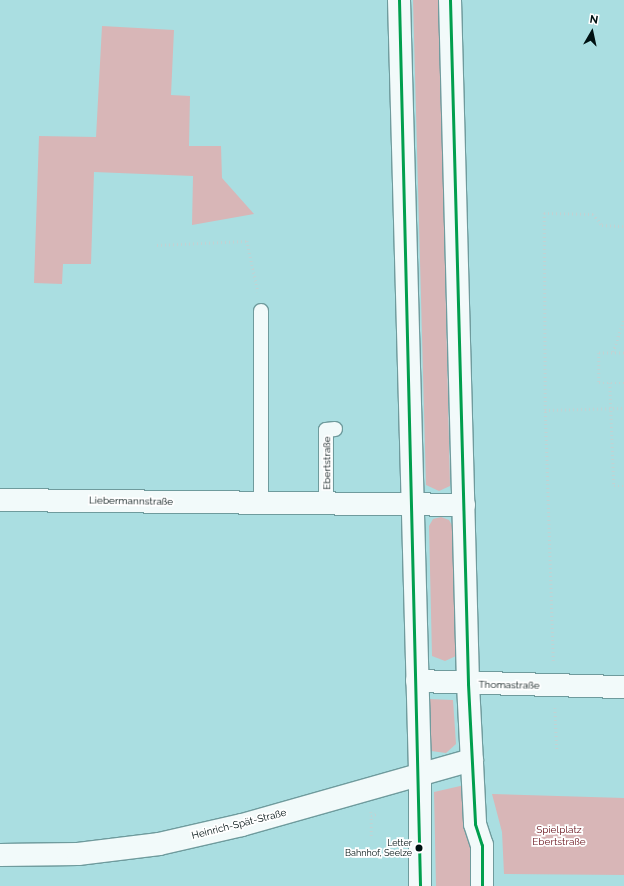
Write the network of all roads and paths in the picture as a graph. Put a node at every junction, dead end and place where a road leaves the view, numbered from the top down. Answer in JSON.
{"nodes":[{"id":1,"x":399,"y":0,"type":"edge"},
{"id":2,"x":450,"y":0,"type":"edge"},
{"id":3,"x":620,"y":161,"type":"dead end"},
{"id":4,"x":624,"y":161,"type":"edge"},
{"id":5,"x":624,"y":226,"type":"edge"},
{"id":6,"x":157,"y":245,"type":"dead end"},
{"id":7,"x":261,"y":311,"type":"joint"},
{"id":8,"x":624,"y":318,"type":"edge"},
{"id":9,"x":613,"y":352,"type":"junction"},
{"id":10,"x":624,"y":353,"type":"edge"},
{"id":11,"x":610,"y":383,"type":"junction"},
{"id":12,"x":624,"y":383,"type":"edge"},
{"id":13,"x":624,"y":408,"type":"edge"},
{"id":14,"x":613,"y":409,"type":"junction"},
{"id":15,"x":545,"y":410,"type":"junction"},
{"id":16,"x":335,"y":430,"type":"dead end"},
{"id":17,"x":624,"y":486,"type":"edge"},
{"id":18,"x":0,"y":500,"type":"edge"},
{"id":19,"x":261,"y":503,"type":"junction"},
{"id":20,"x":326,"y":505,"type":"junction"},
{"id":21,"x":464,"y":505,"type":"junction"},
{"id":22,"x":413,"y":506,"type":"junction"},
{"id":23,"x":417,"y":681,"type":"junction"},
{"id":24,"x":468,"y":684,"type":"junction"},
{"id":25,"x":554,"y":685,"type":"junction"},
{"id":26,"x":624,"y":687,"type":"edge"},
{"id":27,"x":557,"y":750,"type":"dead end"},
{"id":28,"x":472,"y":760,"type":"junction"},
{"id":29,"x":420,"y":773,"type":"junction"},
{"id":30,"x":371,"y":816,"type":"dead end"},
{"id":31,"x":371,"y":836,"type":"dead end"},
{"id":32,"x":0,"y":855,"type":"edge"},
{"id":33,"x":420,"y":886,"type":"edge"},
{"id":34,"x":482,"y":886,"type":"edge"}],
"edges":[{"from":1,"to":22,"type":"street"},
{"from":2,"to":21,"type":"street"},
{"from":3,"to":4,"type":"path"},
{"from":5,"to":15,"type":"path"},
{"from":6,"to":7,"type":"path"},
{"from":7,"to":19,"type":"lane"},
{"from":8,"to":9,"type":"path"},
{"from":9,"to":10,"type":"path"},
{"from":9,"to":11,"type":"path"},
{"from":11,"to":12,"type":"path"},
{"from":11,"to":14,"type":"path"},
{"from":13,"to":14,"type":"path"},
{"from":14,"to":15,"type":"path"},
{"from":14,"to":17,"type":"path"},
{"from":15,"to":25,"type":"path"},
{"from":16,"to":20,"type":"lane","name":"Ebertstraße"},
{"from":18,"to":19,"type":"street","name":"Liebermannstraße"},
{"from":19,"to":20,"type":"street","name":"Liebermannstraße"},
{"from":20,"to":22,"type":"street","name":"Liebermannstraße"},
{"from":21,"to":22,"type":"street","name":"Liebermannstraße"},
{"from":21,"to":24,"type":"street"},
{"from":22,"to":23,"type":"street"},
{"from":23,"to":24,"type":"street","name":"Thomastraße"},
{"from":23,"to":29,"type":"street"},
{"from":24,"to":25,"type":"street","name":"Thomastraße"},
{"from":24,"to":28,"type":"street"},
{"from":25,"to":26,"type":"street","name":"Thomastraße"},
{"from":25,"to":27,"type":"path","name":"Thomastraße"},
{"from":28,"to":29,"type":"street","name":"Heinrich-Spät-Straße"},
{"from":28,"to":34,"type":"street"},
{"from":29,"to":32,"type":"street","name":"Heinrich-Spät-Straße"},
{"from":29,"to":33,"type":"street"},
{"from":30,"to":31,"type":"path"}]}
